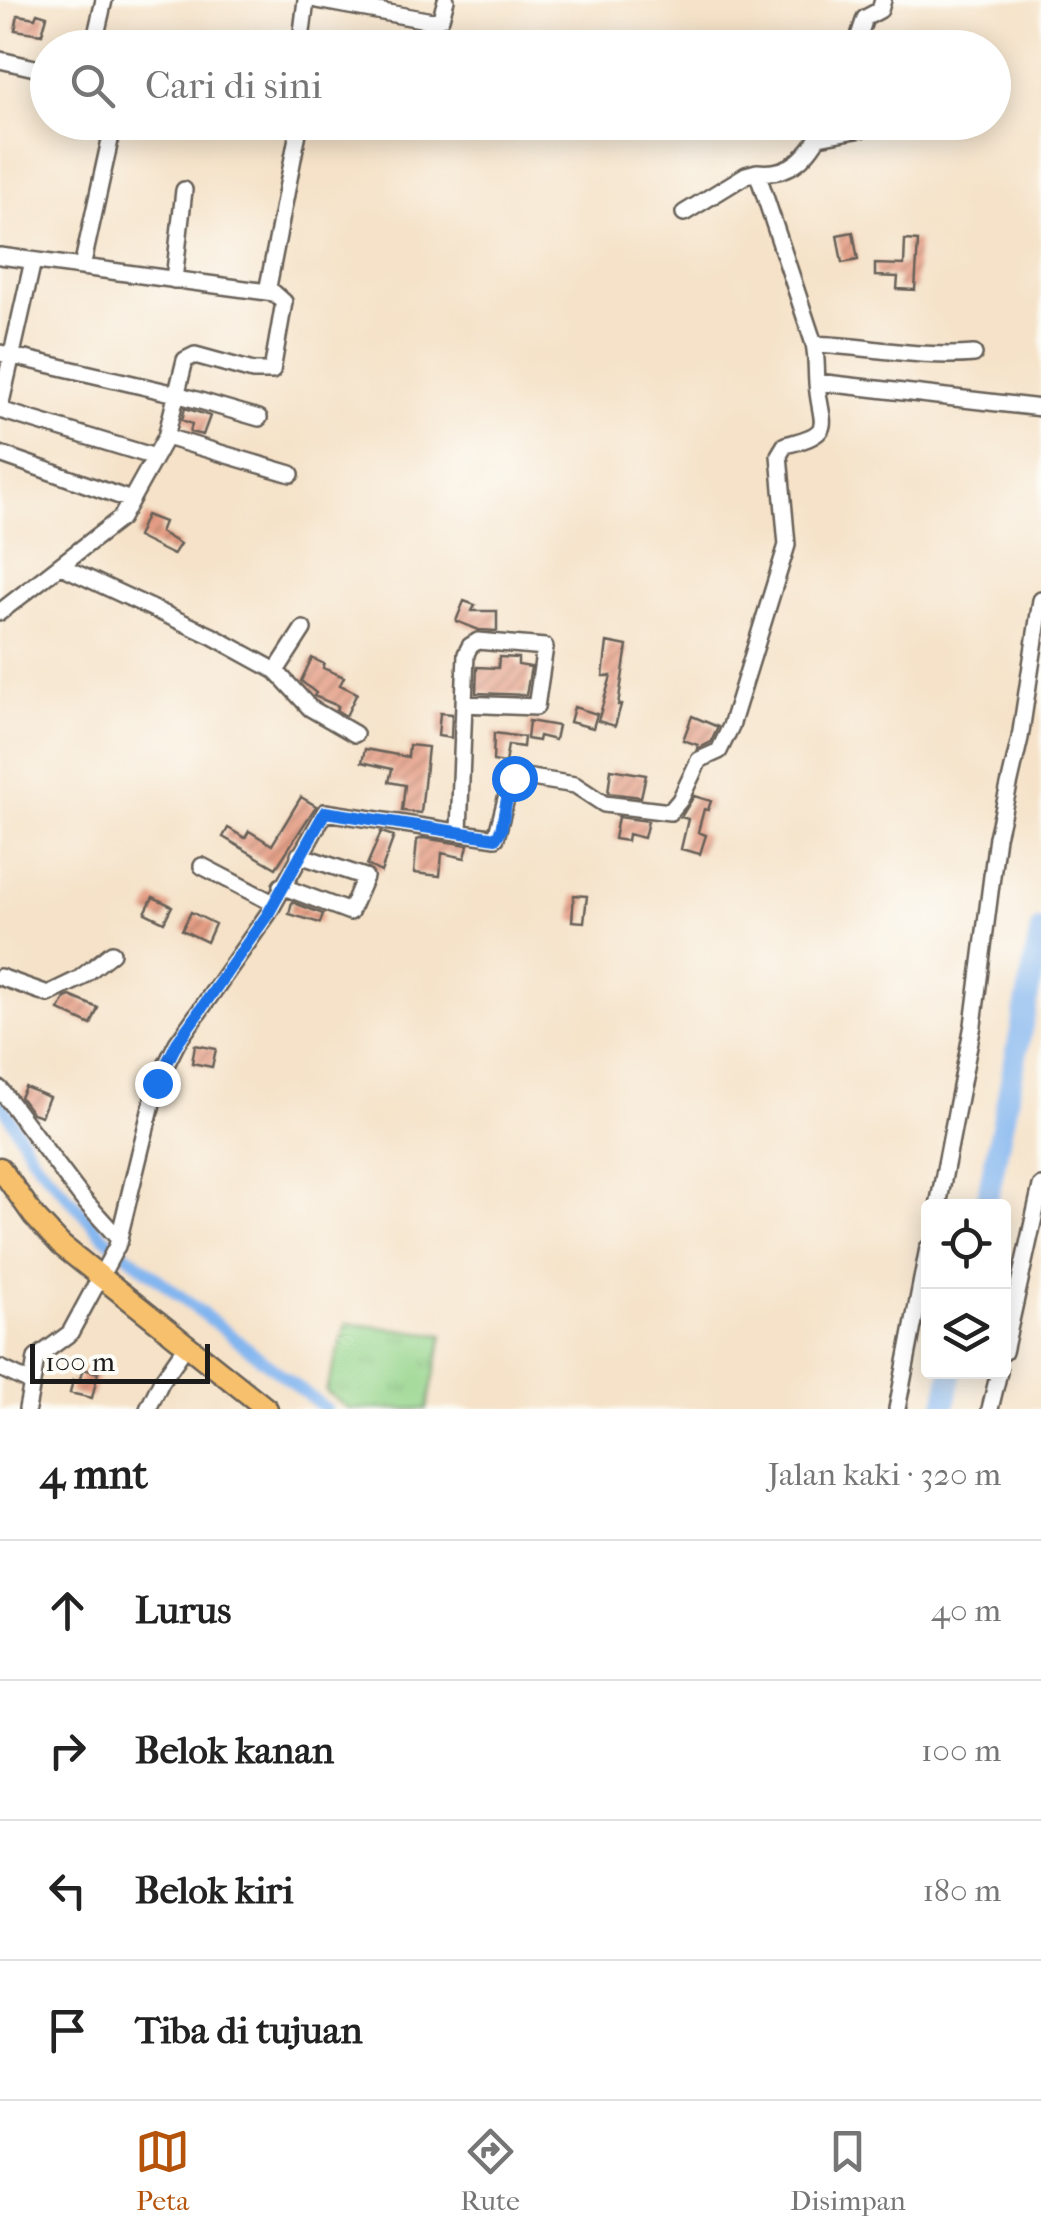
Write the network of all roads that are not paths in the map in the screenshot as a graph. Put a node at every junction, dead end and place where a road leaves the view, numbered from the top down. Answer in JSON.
{"nodes":[{"id":1,"x":104,"y":0,"type":"edge"},
{"id":2,"x":306,"y":0,"type":"edge"},
{"id":3,"x":317,"y":0,"type":"edge"},
{"id":4,"x":446,"y":0,"type":"edge"},
{"id":5,"x":883,"y":0,"type":"edge"},
{"id":6,"x":96,"y":30,"type":"edge"},
{"id":7,"x":302,"y":30,"type":"edge"},
{"id":8,"x":861,"y":30,"type":"edge"},
{"id":9,"x":0,"y":60,"type":"edge"},
{"id":10,"x":30,"y":67,"type":"edge"},
{"id":11,"x":110,"y":140,"type":"edge"},
{"id":12,"x":297,"y":140,"type":"edge"},
{"id":13,"x":817,"y":140,"type":"edge"},
{"id":14,"x":757,"y":172,"type":"junction"},
{"id":15,"x":184,"y":190,"type":"dead end"},
{"id":16,"x":684,"y":214,"type":"dead end"},
{"id":17,"x":0,"y":256,"type":"edge"},
{"id":18,"x":33,"y":261,"type":"junction"},
{"id":19,"x":82,"y":267,"type":"junction"},
{"id":20,"x":174,"y":280,"type":"junction"},
{"id":21,"x":267,"y":292,"type":"junction"},
{"id":22,"x":814,"y":344,"type":"junction"},
{"id":23,"x":6,"y":353,"type":"edge"},
{"id":24,"x":974,"y":354,"type":"dead end"},
{"id":25,"x":817,"y":382,"type":"junction"},
{"id":26,"x":176,"y":394,"type":"junction"},
{"id":27,"x":1041,"y":408,"type":"edge"},
{"id":28,"x":0,"y":409,"type":"edge"},
{"id":29,"x":260,"y":418,"type":"dead end"},
{"id":30,"x":166,"y":436,"type":"junction"},
{"id":31,"x":0,"y":454,"type":"edge"},
{"id":32,"x":154,"y":457,"type":"junction"},
{"id":33,"x":291,"y":474,"type":"dead end"},
{"id":34,"x":131,"y":500,"type":"junction"},
{"id":35,"x":61,"y":566,"type":"junction"},
{"id":36,"x":1041,"y":600,"type":"edge"},
{"id":37,"x":0,"y":612,"type":"edge"},
{"id":38,"x":303,"y":629,"type":"dead end"},
{"id":39,"x":276,"y":671,"type":"junction"},
{"id":40,"x":464,"y":704,"type":"junction"},
{"id":41,"x":354,"y":734,"type":"dead end"},
{"id":42,"x":459,"y":831,"type":"junction"},
{"id":43,"x":298,"y":856,"type":"junction"},
{"id":44,"x":202,"y":866,"type":"dead end"},
{"id":45,"x":282,"y":886,"type":"junction"},
{"id":46,"x":273,"y":903,"type":"junction"},
{"id":47,"x":112,"y":953,"type":"dead end"},
{"id":48,"x":0,"y":977,"type":"edge"},
{"id":49,"x":0,"y":1089,"type":"edge"},
{"id":50,"x":3,"y":1182,"type":"edge"},
{"id":51,"x":1041,"y":1186,"type":"edge"},
{"id":52,"x":939,"y":1199,"type":"edge"},
{"id":53,"x":118,"y":1242,"type":"junction"},
{"id":54,"x":102,"y":1275,"type":"junction"},
{"id":55,"x":921,"y":1284,"type":"edge"},
{"id":56,"x":1011,"y":1321,"type":"edge"},
{"id":57,"x":186,"y":1346,"type":"junction"},
{"id":58,"x":0,"y":1368,"type":"edge"},
{"id":59,"x":997,"y":1379,"type":"edge"},
{"id":60,"x":32,"y":1383,"type":"junction"},
{"id":61,"x":28,"y":1409,"type":"edge"},
{"id":62,"x":148,"y":1409,"type":"edge"},
{"id":63,"x":267,"y":1409,"type":"edge"},
{"id":64,"x":897,"y":1409,"type":"edge"},
{"id":65,"x":990,"y":1409,"type":"edge"}],
"edges":[{"from":1,"to":6,"type":"street"},
{"from":2,"to":7,"type":"street"},
{"from":3,"to":4,"type":"street"},
{"from":5,"to":8,"type":"street"},
{"from":9,"to":10,"type":"street"},
{"from":11,"to":19,"type":"street"},
{"from":12,"to":21,"type":"street"},
{"from":13,"to":14,"type":"street"},
{"from":14,"to":16,"type":"street"},
{"from":14,"to":22,"type":"street"},
{"from":15,"to":20,"type":"street"},
{"from":17,"to":18,"type":"street"},
{"from":18,"to":19,"type":"street"},
{"from":18,"to":23,"type":"street"},
{"from":19,"to":20,"type":"street"},
{"from":20,"to":21,"type":"street"},
{"from":21,"to":26,"type":"street"},
{"from":22,"to":24,"type":"street"},
{"from":22,"to":25,"type":"street"},
{"from":23,"to":26,"type":"street"},
{"from":23,"to":28,"type":"street"},
{"from":25,"to":27,"type":"street"},
{"from":25,"to":42,"type":"street"},
{"from":26,"to":29,"type":"street"},
{"from":26,"to":30,"type":"street"},
{"from":28,"to":32,"type":"street"},
{"from":30,"to":32,"type":"street"},
{"from":30,"to":33,"type":"street"},
{"from":31,"to":34,"type":"street"},
{"from":32,"to":34,"type":"street"},
{"from":34,"to":35,"type":"street"},
{"from":35,"to":37,"type":"street"},
{"from":35,"to":39,"type":"street"},
{"from":36,"to":52,"type":"street"},
{"from":38,"to":39,"type":"street"},
{"from":39,"to":41,"type":"street"},
{"from":40,"to":40,"type":"street"},
{"from":40,"to":42,"type":"street"},
{"from":42,"to":43,"type":"street"},
{"from":43,"to":45,"type":"street"},
{"from":43,"to":45,"type":"street"},
{"from":44,"to":46,"type":"street"},
{"from":45,"to":46,"type":"street"},
{"from":46,"to":53,"type":"street"},
{"from":47,"to":48,"type":"street"},
{"from":49,"to":53,"type":"street"},
{"from":50,"to":54,"type":"main road"},
{"from":51,"to":56,"type":"street"},
{"from":53,"to":54,"type":"street"},
{"from":54,"to":57,"type":"main road"},
{"from":54,"to":60,"type":"street"},
{"from":55,"to":64,"type":"street"},
{"from":57,"to":62,"type":"street"},
{"from":57,"to":63,"type":"main road"},
{"from":58,"to":60,"type":"street"},
{"from":59,"to":65,"type":"street"},
{"from":60,"to":61,"type":"street"}]}
